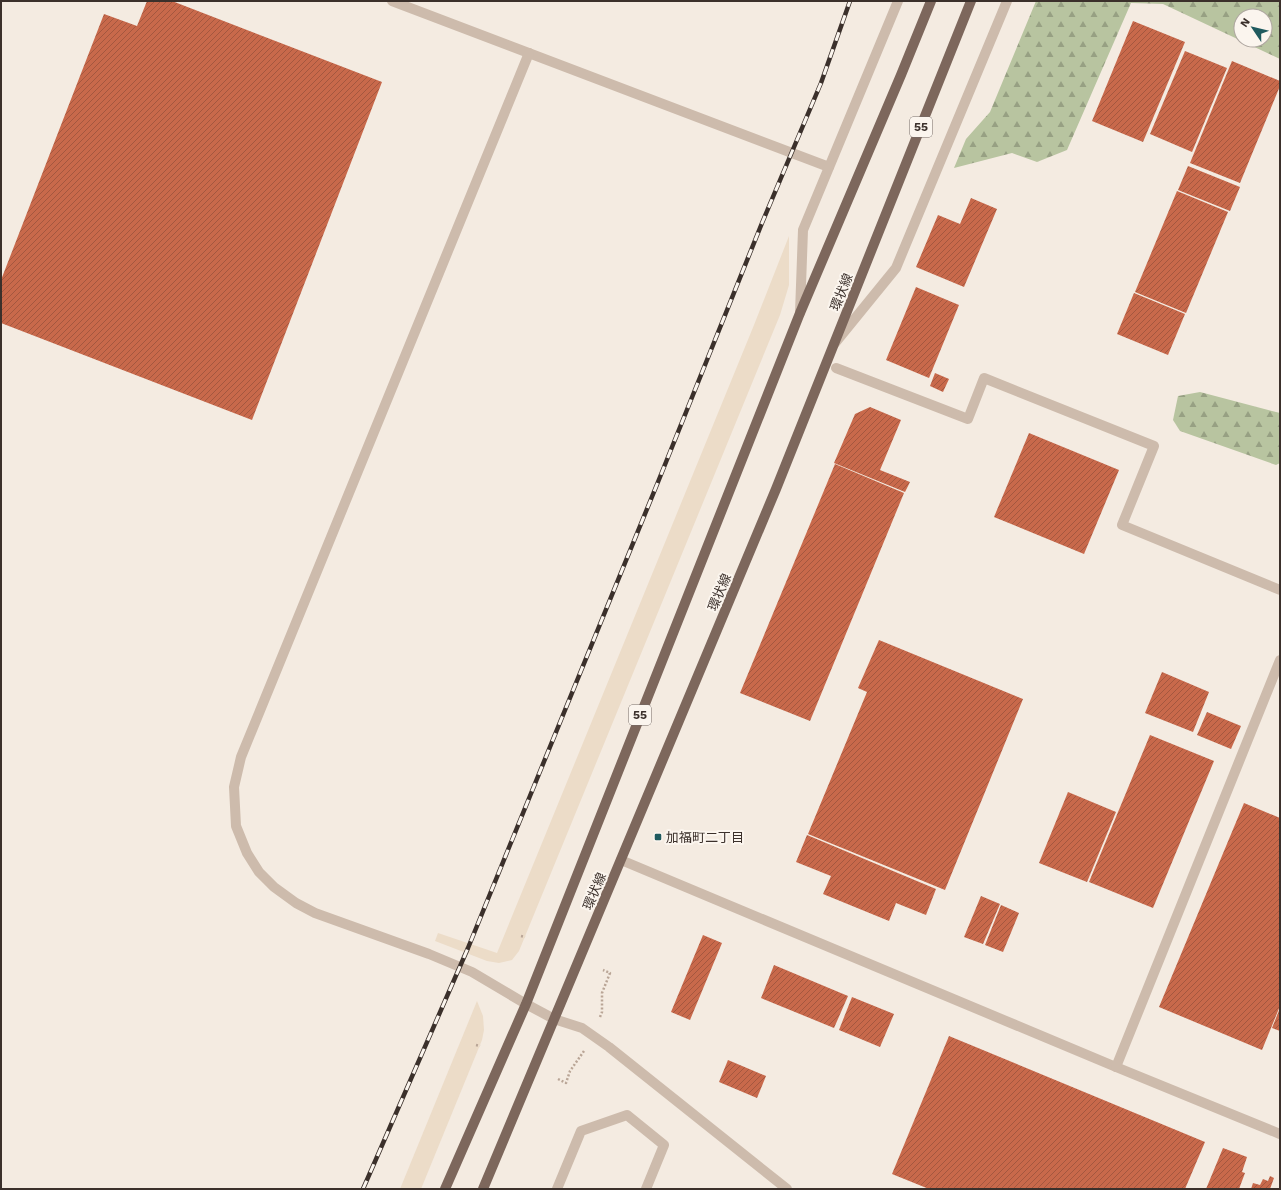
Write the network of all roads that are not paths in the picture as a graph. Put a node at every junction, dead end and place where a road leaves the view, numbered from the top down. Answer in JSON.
{"nodes":[{"id":1,"x":392,"y":1,"type":"edge"},
{"id":2,"x":898,"y":1,"type":"edge"},
{"id":3,"x":931,"y":1,"type":"edge"},
{"id":4,"x":971,"y":1,"type":"edge"},
{"id":5,"x":1007,"y":1,"type":"edge"},
{"id":6,"x":529,"y":53,"type":"junction"},
{"id":7,"x":830,"y":167,"type":"junction"},
{"id":8,"x":800,"y":313,"type":"junction"},
{"id":9,"x":833,"y":346,"type":"junction"},
{"id":10,"x":836,"y":368,"type":"dead end"},
{"id":11,"x":1280,"y":590,"type":"edge"},
{"id":12,"x":1280,"y":660,"type":"edge"},
{"id":13,"x":621,"y":860,"type":"junction"},
{"id":14,"x":526,"y":1004,"type":"junction"},
{"id":15,"x":554,"y":1019,"type":"junction"},
{"id":16,"x":1116,"y":1067,"type":"junction"},
{"id":17,"x":1280,"y":1134,"type":"edge"},
{"id":18,"x":445,"y":1189,"type":"edge"},
{"id":19,"x":483,"y":1189,"type":"edge"},
{"id":20,"x":557,"y":1189,"type":"edge"},
{"id":21,"x":646,"y":1189,"type":"edge"},
{"id":22,"x":787,"y":1189,"type":"edge"}],
"edges":[{"from":1,"to":6,"type":"street"},
{"from":2,"to":7,"type":"street"},
{"from":3,"to":8,"type":"main road","name":"環状線","number":"55"},
{"from":4,"to":9,"type":"main road","name":"環状線","number":"55"},
{"from":5,"to":9,"type":"street"},
{"from":6,"to":7,"type":"street"},
{"from":6,"to":14,"type":"street"},
{"from":7,"to":8,"type":"street"},
{"from":8,"to":14,"type":"main road","name":"環状線","number":"55"},
{"from":9,"to":13,"type":"main road","name":"環状線","number":"55"},
{"from":10,"to":11,"type":"street"},
{"from":12,"to":16,"type":"street"},
{"from":13,"to":15,"type":"main road","name":"環状線","number":"55"},
{"from":13,"to":16,"type":"street"},
{"from":14,"to":15,"type":"street"},
{"from":14,"to":18,"type":"main road","name":"環状線","number":"55"},
{"from":15,"to":19,"type":"main road","name":"環状線","number":"55"},
{"from":15,"to":22,"type":"street"},
{"from":16,"to":17,"type":"street"},
{"from":20,"to":21,"type":"street"}]}
